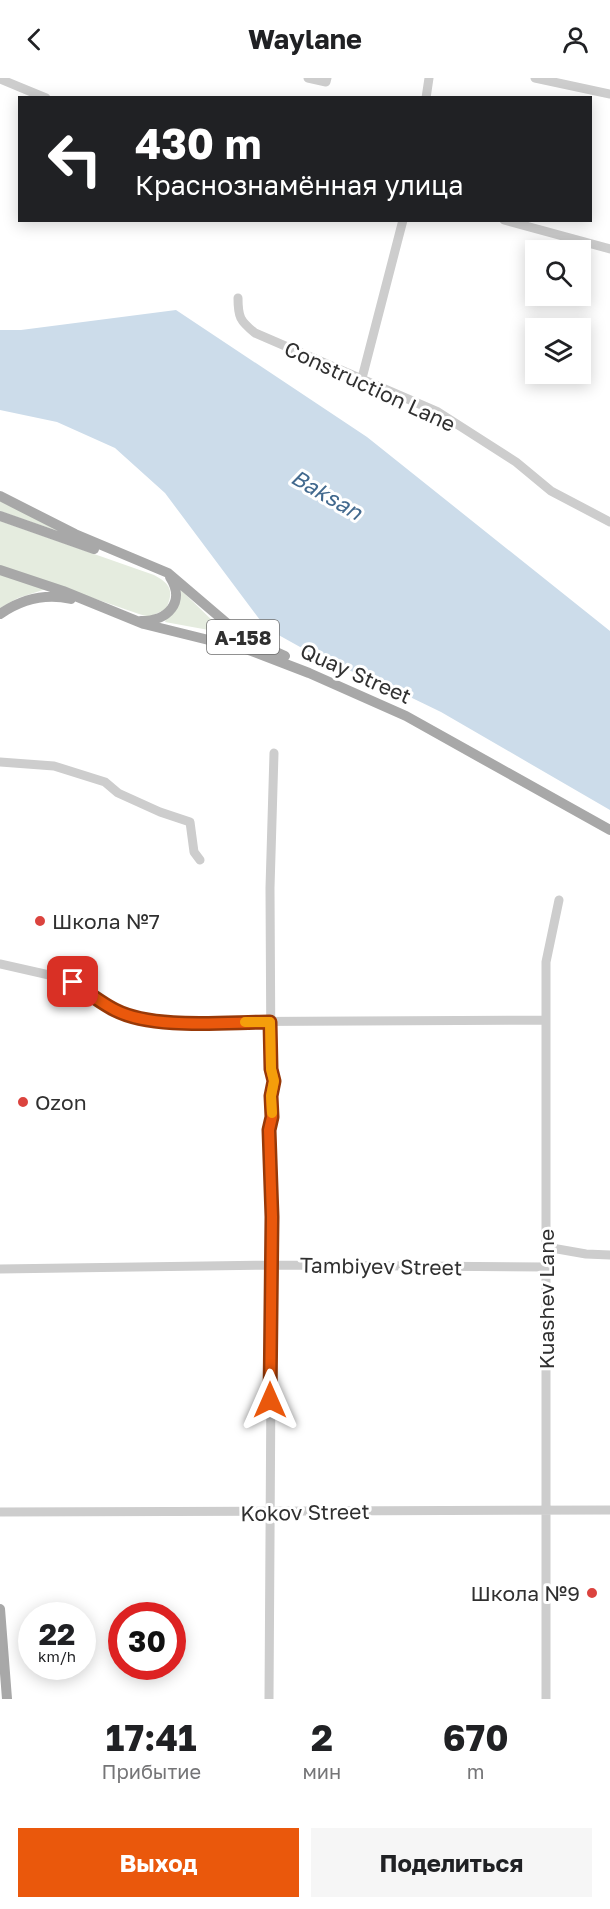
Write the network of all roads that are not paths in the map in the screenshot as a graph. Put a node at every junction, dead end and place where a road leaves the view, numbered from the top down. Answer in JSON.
{"nodes":[{"id":1,"x":308,"y":78,"type":"edge"},
{"id":2,"x":327,"y":78,"type":"edge"},
{"id":3,"x":429,"y":78,"type":"edge"},
{"id":4,"x":535,"y":78,"type":"edge"},
{"id":5,"x":0,"y":79,"type":"edge"},
{"id":6,"x":610,"y":94,"type":"edge"},
{"id":7,"x":41,"y":96,"type":"edge"},
{"id":8,"x":426,"y":96,"type":"edge"},
{"id":9,"x":402,"y":222,"type":"edge"},
{"id":10,"x":511,"y":222,"type":"edge"},
{"id":11,"x":610,"y":249,"type":"edge"},
{"id":12,"x":238,"y":298,"type":"dead end"},
{"id":13,"x":362,"y":378,"type":"junction"},
{"id":14,"x":0,"y":496,"type":"edge"},
{"id":15,"x":0,"y":516,"type":"edge"},
{"id":16,"x":610,"y":522,"type":"edge"},
{"id":17,"x":126,"y":557,"type":"junction"},
{"id":18,"x":0,"y":570,"type":"edge"},
{"id":19,"x":168,"y":573,"type":"junction"},
{"id":20,"x":99,"y":606,"type":"junction"},
{"id":21,"x":0,"y":614,"type":"edge"},
{"id":22,"x":132,"y":620,"type":"junction"},
{"id":23,"x":372,"y":700,"type":"junction"},
{"id":24,"x":274,"y":753,"type":"dead end"},
{"id":25,"x":0,"y":762,"type":"edge"},
{"id":26,"x":610,"y":830,"type":"edge"},
{"id":27,"x":200,"y":860,"type":"dead end"},
{"id":28,"x":560,"y":900,"type":"dead end"},
{"id":29,"x":0,"y":964,"type":"edge"},
{"id":30,"x":546,"y":1020,"type":"junction"},
{"id":31,"x":270,"y":1022,"type":"junction"},
{"id":32,"x":546,"y":1247,"type":"junction"},
{"id":33,"x":610,"y":1255,"type":"edge"},
{"id":34,"x":271,"y":1265,"type":"junction"},
{"id":35,"x":546,"y":1267,"type":"junction"},
{"id":36,"x":0,"y":1269,"type":"edge"},
{"id":37,"x":545,"y":1509,"type":"junction"},
{"id":38,"x":610,"y":1510,"type":"edge"},
{"id":39,"x":0,"y":1512,"type":"edge"},
{"id":40,"x":269,"y":1513,"type":"junction"},
{"id":41,"x":0,"y":1609,"type":"edge"},
{"id":42,"x":7,"y":1699,"type":"edge"},
{"id":43,"x":269,"y":1699,"type":"edge"},
{"id":44,"x":546,"y":1699,"type":"edge"}],
"edges":[{"from":1,"to":2,"type":"street"},
{"from":3,"to":8,"type":"street"},
{"from":4,"to":6,"type":"street"},
{"from":5,"to":7,"type":"street"},
{"from":9,"to":13,"type":"street"},
{"from":10,"to":11,"type":"street"},
{"from":12,"to":13,"type":"street","name":"Construction Lane"},
{"from":13,"to":16,"type":"street","name":"Construction Lane"},
{"from":14,"to":17,"type":"main road"},
{"from":15,"to":17,"type":"main road","number":"А-158"},
{"from":17,"to":19,"type":"main road","number":"А-158"},
{"from":18,"to":20,"type":"main road","name":"Quay Street","number":"А-158"},
{"from":19,"to":22,"type":"main road"},
{"from":19,"to":23,"type":"main road","number":"А-158"},
{"from":20,"to":21,"type":"main road"},
{"from":20,"to":22,"type":"main road","name":"Quay Street","number":"А-158"},
{"from":22,"to":23,"type":"main road","name":"Quay Street","number":"А-158"},
{"from":23,"to":26,"type":"main road","name":"Quay Street","number":"А-158"},
{"from":24,"to":31,"type":"street"},
{"from":25,"to":27,"type":"street"},
{"from":28,"to":30,"type":"street","name":"Kuashev Lane"},
{"from":29,"to":31,"type":"street"},
{"from":30,"to":31,"type":"street"},
{"from":30,"to":32,"type":"street","name":"Kuashev Lane"},
{"from":31,"to":34,"type":"street"},
{"from":32,"to":33,"type":"street"},
{"from":32,"to":35,"type":"street","name":"Kuashev Lane"},
{"from":34,"to":35,"type":"street","name":"Tambiyev Street"},
{"from":34,"to":36,"type":"street","name":"Tambiyev Street"},
{"from":34,"to":40,"type":"street"},
{"from":35,"to":37,"type":"street","name":"Kuashev Lane"},
{"from":37,"to":38,"type":"street","name":"Kokov Street"},
{"from":37,"to":40,"type":"street","name":"Kokov Street"},
{"from":37,"to":44,"type":"street","name":"Kuashev Lane"},
{"from":39,"to":40,"type":"street","name":"Kokov Street"},
{"from":40,"to":43,"type":"street"},
{"from":41,"to":42,"type":"main road"}]}
